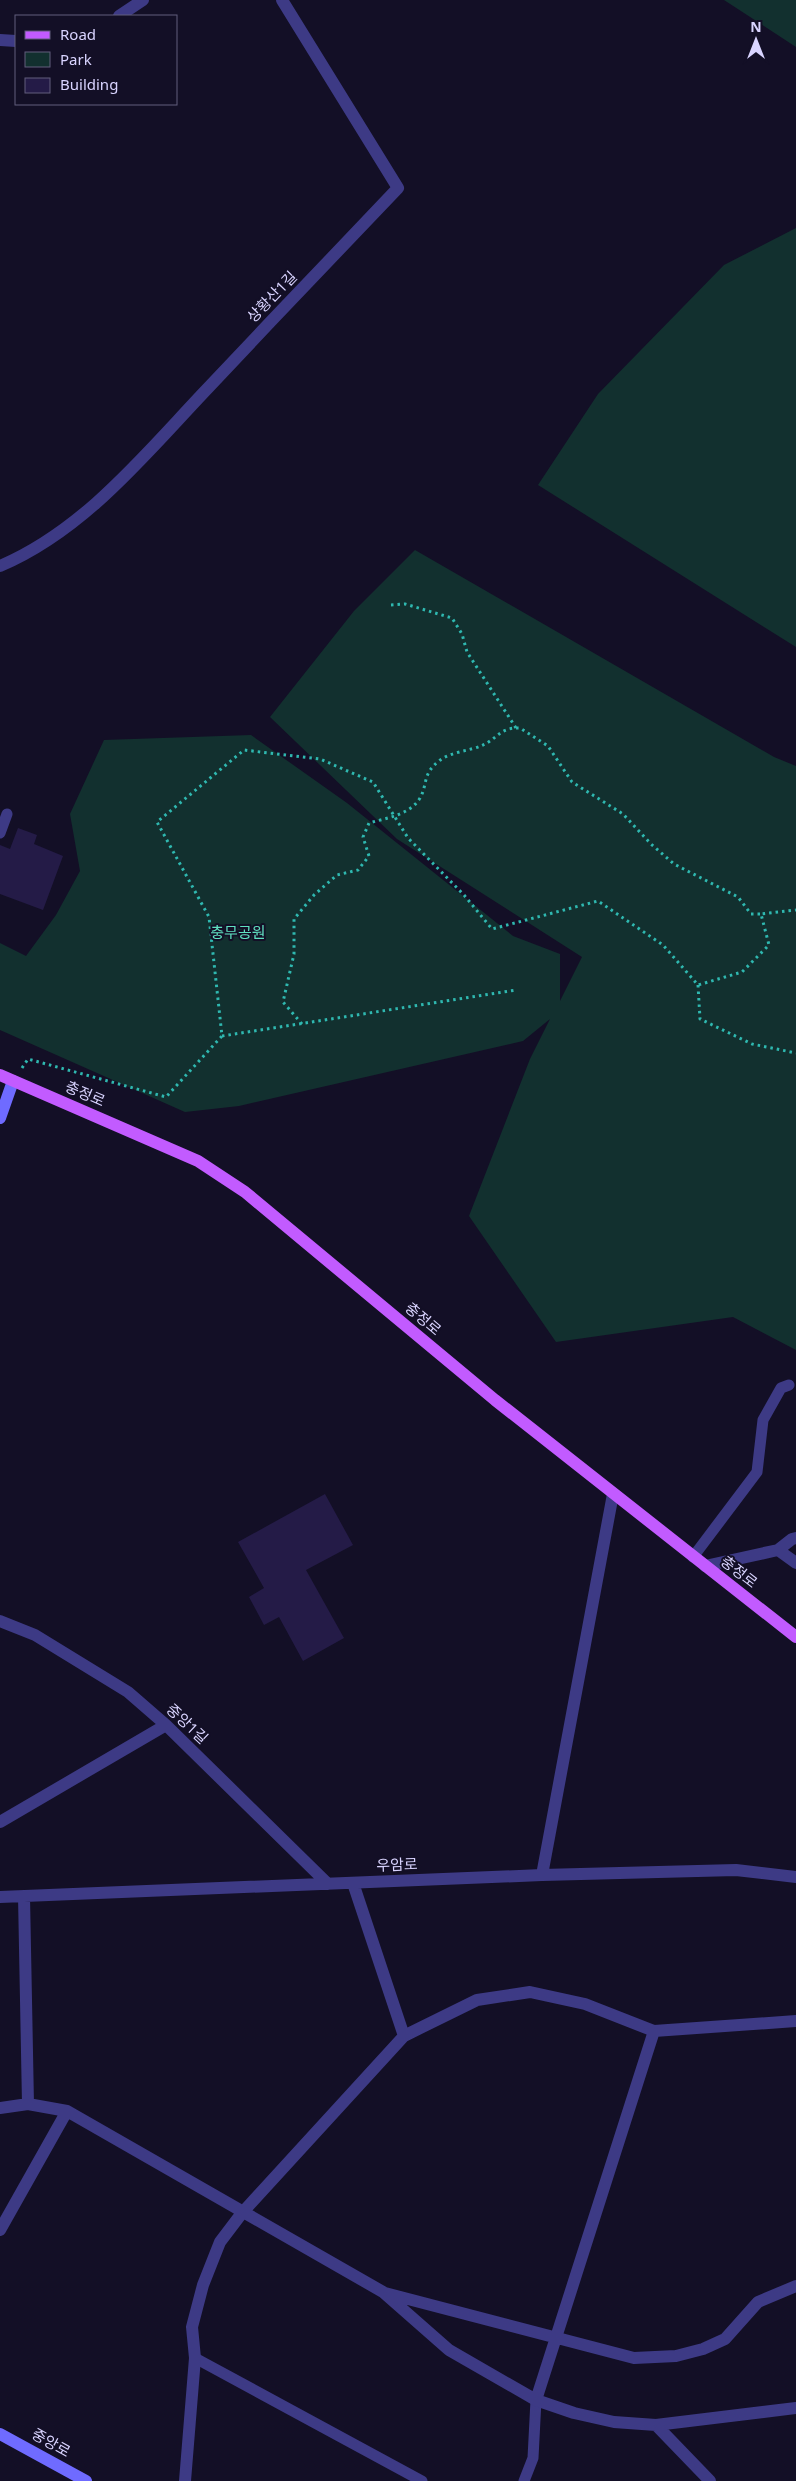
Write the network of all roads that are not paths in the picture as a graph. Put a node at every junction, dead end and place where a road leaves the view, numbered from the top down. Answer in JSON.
{"nodes":[{"id":1,"x":144,"y":0,"type":"edge"},
{"id":2,"x":282,"y":0,"type":"edge"},
{"id":3,"x":121,"y":15,"type":"edge"},
{"id":4,"x":0,"y":40,"type":"edge"},
{"id":5,"x":15,"y":41,"type":"edge"},
{"id":6,"x":0,"y":566,"type":"edge"},
{"id":7,"x":7,"y":814,"type":"dead end"},
{"id":8,"x":0,"y":832,"type":"edge"},
{"id":9,"x":0,"y":1075,"type":"edge"},
{"id":10,"x":13,"y":1081,"type":"junction"},
{"id":11,"x":0,"y":1118,"type":"edge"},
{"id":12,"x":789,"y":1385,"type":"dead end"},
{"id":13,"x":613,"y":1494,"type":"junction"},
{"id":14,"x":796,"y":1538,"type":"edge"},
{"id":15,"x":778,"y":1550,"type":"junction"},
{"id":16,"x":693,"y":1557,"type":"junction"},
{"id":17,"x":796,"y":1563,"type":"edge"},
{"id":18,"x":705,"y":1566,"type":"junction"},
{"id":19,"x":0,"y":1622,"type":"edge"},
{"id":20,"x":796,"y":1637,"type":"edge"},
{"id":21,"x":166,"y":1725,"type":"junction"},
{"id":22,"x":0,"y":1822,"type":"edge"},
{"id":23,"x":542,"y":1875,"type":"junction"},
{"id":24,"x":796,"y":1877,"type":"edge"},
{"id":25,"x":353,"y":1883,"type":"junction"},
{"id":26,"x":328,"y":1884,"type":"junction"},
{"id":27,"x":24,"y":1896,"type":"junction"},
{"id":28,"x":0,"y":1897,"type":"edge"},
{"id":29,"x":796,"y":2021,"type":"edge"},
{"id":30,"x":654,"y":2031,"type":"junction"},
{"id":31,"x":404,"y":2036,"type":"junction"},
{"id":32,"x":28,"y":2104,"type":"junction"},
{"id":33,"x":0,"y":2108,"type":"edge"},
{"id":34,"x":67,"y":2111,"type":"junction"},
{"id":35,"x":242,"y":2213,"type":"junction"},
{"id":36,"x":0,"y":2230,"type":"edge"},
{"id":37,"x":796,"y":2286,"type":"edge"},
{"id":38,"x":383,"y":2292,"type":"junction"},
{"id":39,"x":557,"y":2338,"type":"junction"},
{"id":40,"x":195,"y":2358,"type":"junction"},
{"id":41,"x":536,"y":2400,"type":"junction"},
{"id":42,"x":796,"y":2408,"type":"edge"},
{"id":43,"x":656,"y":2425,"type":"junction"},
{"id":44,"x":0,"y":2434,"type":"edge"},
{"id":45,"x":86,"y":2481,"type":"edge"},
{"id":46,"x":185,"y":2481,"type":"edge"},
{"id":47,"x":422,"y":2481,"type":"edge"},
{"id":48,"x":524,"y":2481,"type":"edge"},
{"id":49,"x":710,"y":2481,"type":"edge"}],
"edges":[{"from":1,"to":3,"type":"street"},
{"from":2,"to":6,"type":"street","name":"상황산1길"},
{"from":4,"to":5,"type":"street"},
{"from":7,"to":8,"type":"lane"},
{"from":9,"to":10,"type":"main road","name":"충정로"},
{"from":10,"to":11,"type":"street"},
{"from":10,"to":13,"type":"main road","name":"충정로"},
{"from":12,"to":16,"type":"lane"},
{"from":13,"to":16,"type":"main road","name":"충정로"},
{"from":13,"to":23,"type":"street"},
{"from":14,"to":15,"type":"street"},
{"from":15,"to":17,"type":"street"},
{"from":15,"to":18,"type":"street"},
{"from":16,"to":18,"type":"main road","name":"충정로"},
{"from":18,"to":20,"type":"main road","name":"충정로"},
{"from":19,"to":21,"type":"street","name":"중앙1길"},
{"from":21,"to":22,"type":"street"},
{"from":21,"to":26,"type":"street","name":"중앙1길"},
{"from":23,"to":24,"type":"street","name":"우암로"},
{"from":23,"to":25,"type":"street","name":"우암로"},
{"from":25,"to":26,"type":"street","name":"우암로"},
{"from":25,"to":31,"type":"street"},
{"from":26,"to":27,"type":"street","name":"우암로"},
{"from":27,"to":28,"type":"street","name":"우암로"},
{"from":27,"to":32,"type":"street"},
{"from":29,"to":30,"type":"street"},
{"from":30,"to":31,"type":"street"},
{"from":30,"to":39,"type":"street"},
{"from":31,"to":35,"type":"street"},
{"from":32,"to":33,"type":"street"},
{"from":32,"to":34,"type":"street"},
{"from":34,"to":35,"type":"street"},
{"from":34,"to":36,"type":"street"},
{"from":35,"to":38,"type":"street"},
{"from":35,"to":40,"type":"street"},
{"from":37,"to":39,"type":"street"},
{"from":38,"to":39,"type":"street"},
{"from":38,"to":41,"type":"street"},
{"from":39,"to":41,"type":"street"},
{"from":40,"to":46,"type":"street"},
{"from":40,"to":47,"type":"lane"},
{"from":41,"to":43,"type":"street"},
{"from":41,"to":48,"type":"lane"},
{"from":42,"to":43,"type":"street"},
{"from":43,"to":49,"type":"street"},
{"from":44,"to":45,"type":"street","name":"중앙로"}]}
